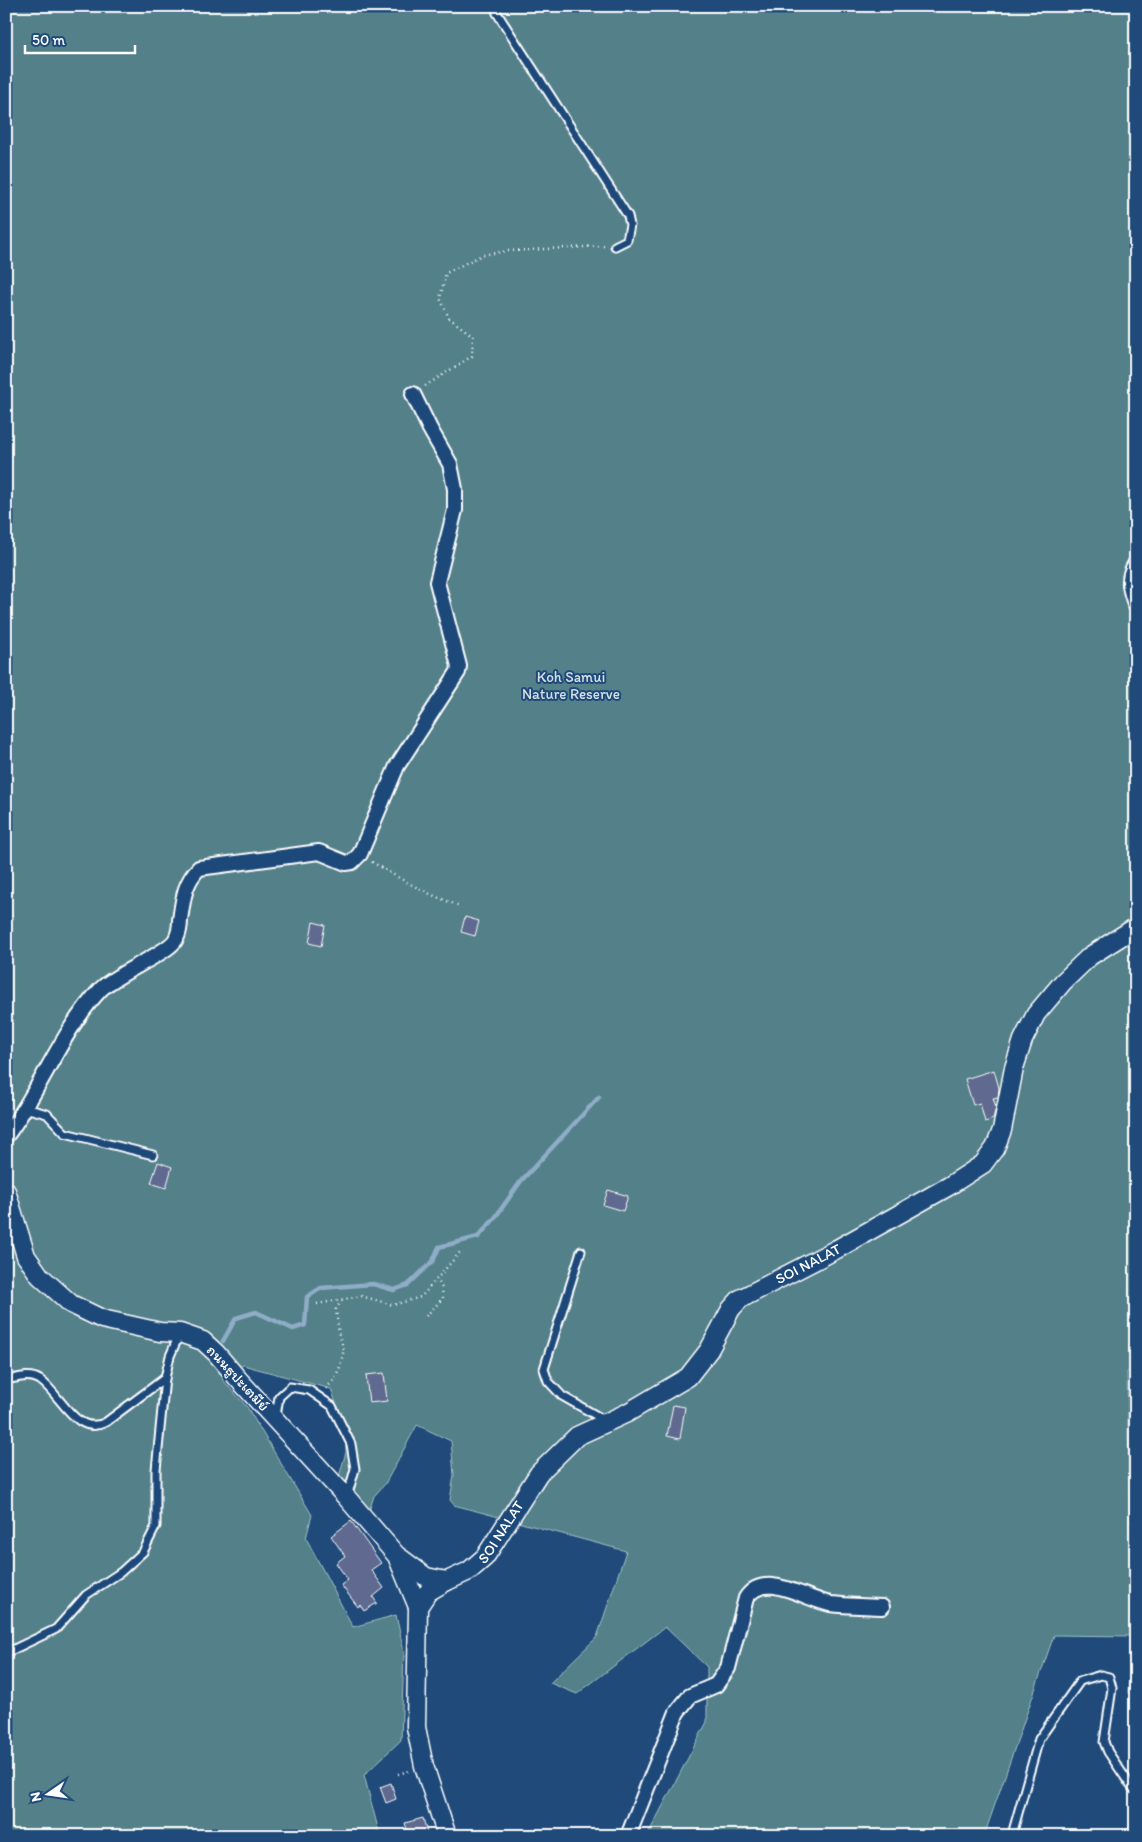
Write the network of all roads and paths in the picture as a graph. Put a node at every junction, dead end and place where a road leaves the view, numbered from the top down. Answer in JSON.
{"nodes":[{"id":1,"x":495,"y":6,"type":"edge"},
{"id":2,"x":615,"y":246,"type":"joint"},
{"id":3,"x":413,"y":394,"type":"joint"},
{"id":4,"x":1136,"y":435,"type":"edge"},
{"id":5,"x":1136,"y":479,"type":"edge"},
{"id":6,"x":1136,"y":563,"type":"edge"},
{"id":7,"x":1136,"y":606,"type":"edge"},
{"id":8,"x":360,"y":854,"type":"junction"},
{"id":9,"x":460,"y":906,"type":"dead end"},
{"id":10,"x":1136,"y":927,"type":"edge"},
{"id":11,"x":25,"y":1108,"type":"junction"},
{"id":12,"x":6,"y":1136,"type":"edge"},
{"id":13,"x":153,"y":1155,"type":"dead end"},
{"id":14,"x":6,"y":1191,"type":"edge"},
{"id":15,"x":461,"y":1251,"type":"dead end"},
{"id":16,"x":580,"y":1251,"type":"dead end"},
{"id":17,"x":437,"y":1278,"type":"junction"},
{"id":18,"x":343,"y":1299,"type":"junction"},
{"id":19,"x":317,"y":1304,"type":"dead end"},
{"id":20,"x":426,"y":1316,"type":"dead end"},
{"id":21,"x":180,"y":1333,"type":"junction"},
{"id":22,"x":166,"y":1378,"type":"junction"},
{"id":23,"x":6,"y":1380,"type":"edge"},
{"id":24,"x":320,"y":1396,"type":"junction"},
{"id":25,"x":276,"y":1419,"type":"junction"},
{"id":26,"x":606,"y":1421,"type":"junction"},
{"id":27,"x":347,"y":1498,"type":"junction"},
{"id":28,"x":397,"y":1556,"type":"junction"},
{"id":29,"x":447,"y":1581,"type":"junction"},
{"id":30,"x":418,"y":1607,"type":"junction"},
{"id":31,"x":882,"y":1607,"type":"dead end"},
{"id":32,"x":6,"y":1653,"type":"edge"},
{"id":33,"x":1133,"y":1789,"type":"dead end"},
{"id":34,"x":448,"y":1836,"type":"edge"},
{"id":35,"x":628,"y":1836,"type":"edge"},
{"id":36,"x":1013,"y":1836,"type":"edge"}],
"edges":[{"from":1,"to":2,"type":"lane"},
{"from":2,"to":3,"type":"path"},
{"from":3,"to":8,"type":"street"},
{"from":4,"to":5,"type":"path"},
{"from":6,"to":7,"type":"street"},
{"from":8,"to":9,"type":"path"},
{"from":8,"to":11,"type":"street"},
{"from":10,"to":26,"type":"street","name":"SOI NALAT"},
{"from":11,"to":12,"type":"street"},
{"from":11,"to":13,"type":"lane"},
{"from":14,"to":21,"type":"street","name":"ถนนธูปะเตมีย์"},
{"from":15,"to":17,"type":"path"},
{"from":16,"to":26,"type":"lane"},
{"from":17,"to":18,"type":"path"},
{"from":17,"to":20,"type":"path"},
{"from":18,"to":19,"type":"path"},
{"from":18,"to":24,"type":"path"},
{"from":21,"to":22,"type":"lane"},
{"from":21,"to":25,"type":"street","name":"ถนนธูปะเตมีย์"},
{"from":22,"to":23,"type":"lane"},
{"from":22,"to":32,"type":"lane"},
{"from":24,"to":25,"type":"lane"},
{"from":24,"to":27,"type":"lane"},
{"from":25,"to":27,"type":"street","name":"ถนนธูปะเตมีย์"},
{"from":26,"to":29,"type":"street","name":"SOI NALAT"},
{"from":27,"to":28,"type":"street","name":"ถนนธูปะเตมีย์"},
{"from":28,"to":29,"type":"street"},
{"from":28,"to":30,"type":"street","name":"ถนนธูปะเตมีย์"},
{"from":29,"to":30,"type":"street"},
{"from":30,"to":34,"type":"street","name":"ถนนธูปะเตมีย์"},
{"from":31,"to":35,"type":"street"},
{"from":33,"to":36,"type":"lane"}]}
